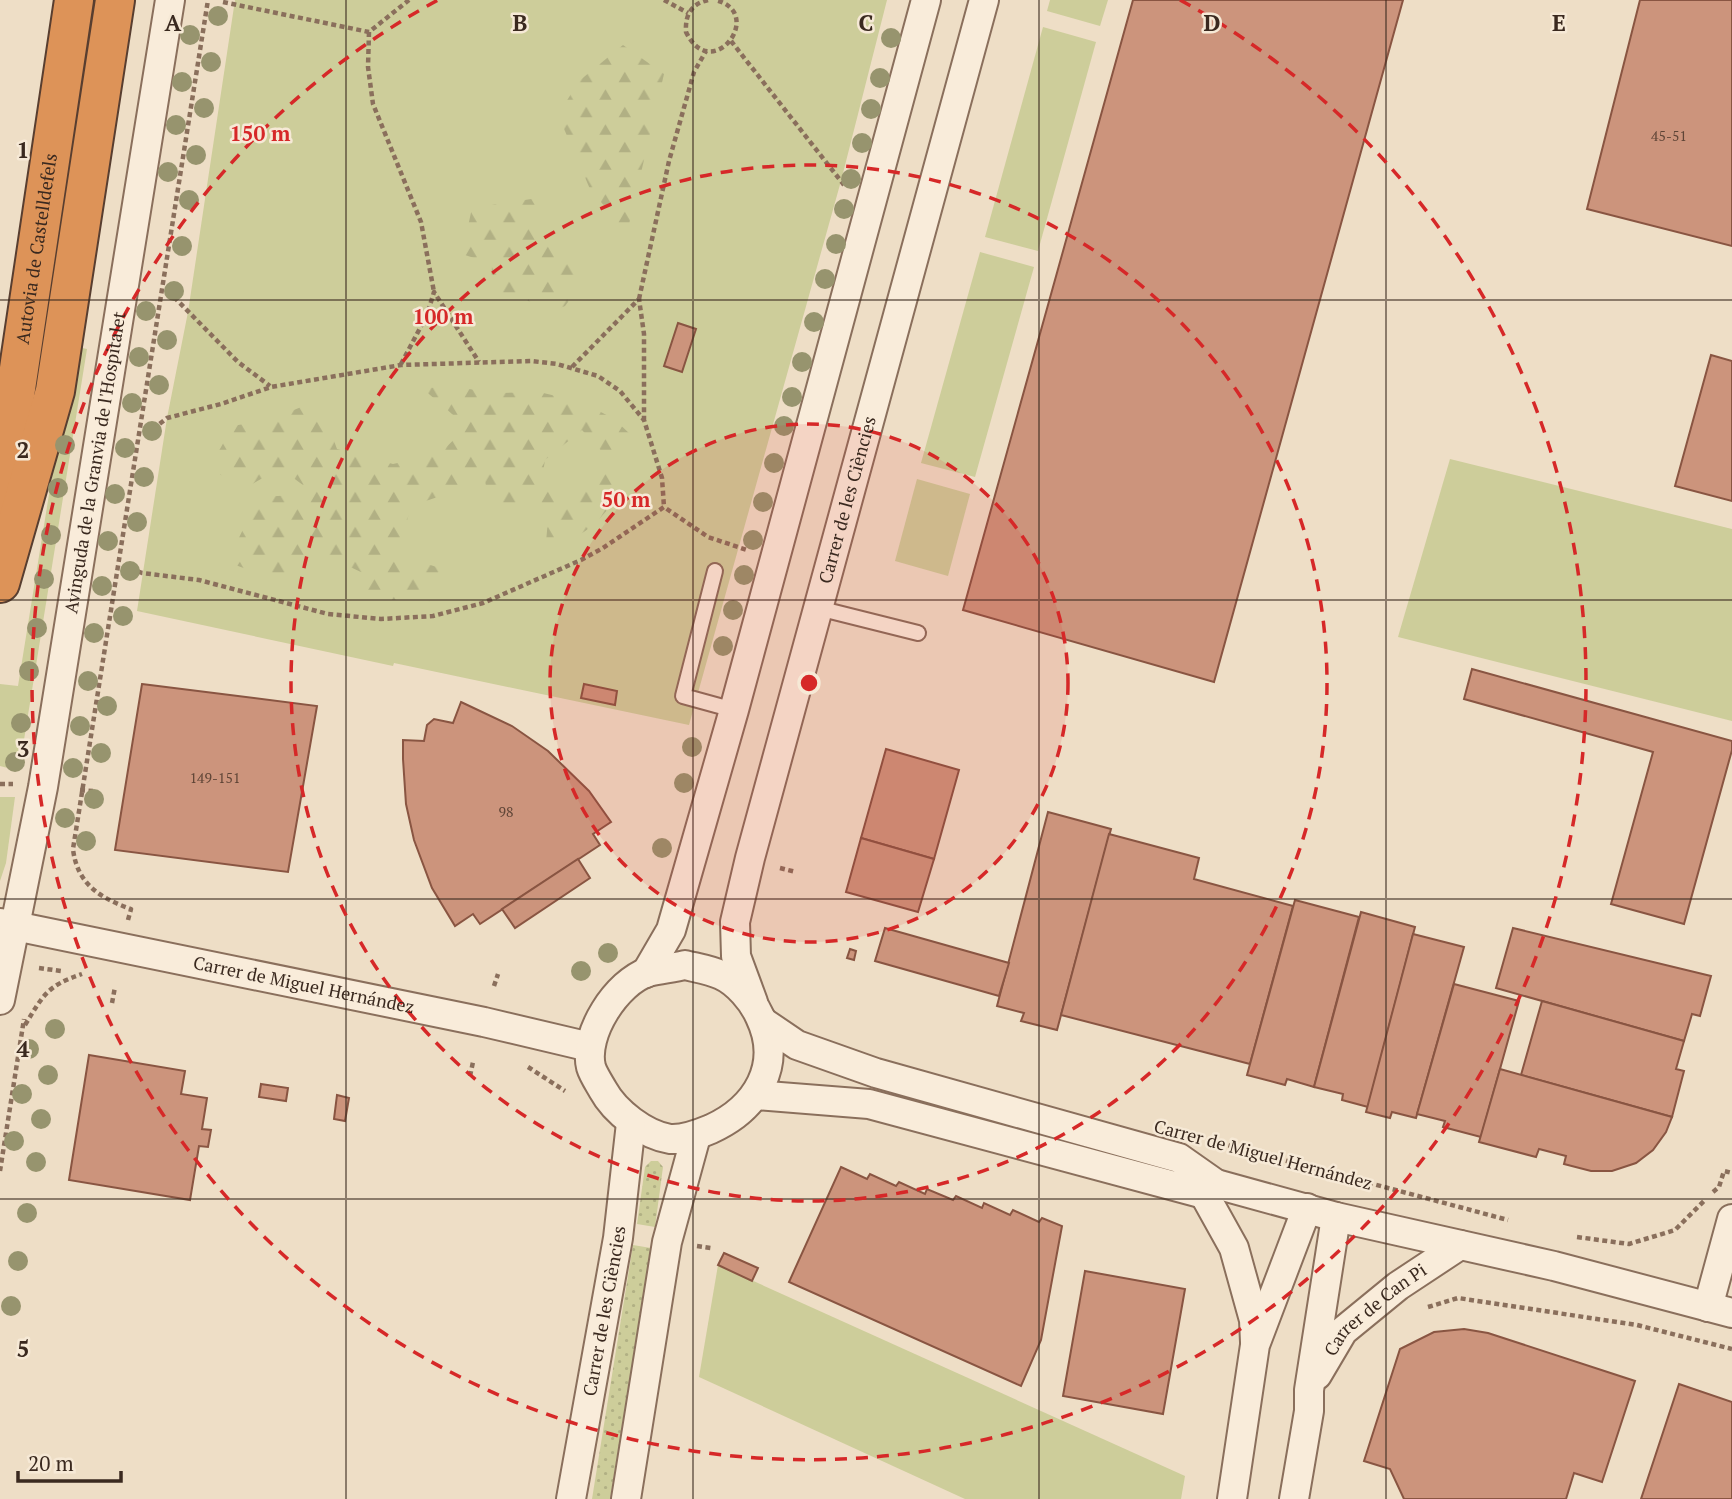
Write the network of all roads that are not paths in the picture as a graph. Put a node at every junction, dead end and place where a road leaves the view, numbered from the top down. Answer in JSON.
{"nodes":[{"id":1,"x":74,"y":0,"type":"edge"},
{"id":2,"x":115,"y":0,"type":"edge"},
{"id":3,"x":170,"y":0,"type":"edge"},
{"id":4,"x":926,"y":0,"type":"edge"},
{"id":5,"x":984,"y":0,"type":"edge"},
{"id":6,"x":0,"y":496,"type":"edge"},
{"id":7,"x":715,"y":570,"type":"dead end"},
{"id":8,"x":0,"y":583,"type":"edge"},
{"id":9,"x":818,"y":608,"type":"junction"},
{"id":10,"x":918,"y":633,"type":"dead end"},
{"id":11,"x":734,"y":710,"type":"junction"},
{"id":12,"x":8,"y":924,"type":"edge"},
{"id":13,"x":646,"y":973,"type":"junction"},
{"id":14,"x":13,"y":1003,"type":"edge"},
{"id":15,"x":758,"y":1012,"type":"junction"},
{"id":16,"x":590,"y":1047,"type":"junction"},
{"id":17,"x":756,"y":1095,"type":"junction"},
{"id":18,"x":631,"y":1124,"type":"junction"},
{"id":19,"x":696,"y":1136,"type":"junction"},
{"id":20,"x":1210,"y":1189,"type":"junction"},
{"id":21,"x":1307,"y":1208,"type":"junction"},
{"id":22,"x":1336,"y":1217,"type":"junction"},
{"id":23,"x":1732,"y":1219,"type":"edge"},
{"id":24,"x":1460,"y":1245,"type":"junction"},
{"id":25,"x":1720,"y":1310,"type":"edge"},
{"id":26,"x":1255,"y":1345,"type":"junction"},
{"id":27,"x":1309,"y":1390,"type":"junction"},
{"id":28,"x":571,"y":1499,"type":"edge"},
{"id":29,"x":626,"y":1499,"type":"edge"},
{"id":30,"x":1232,"y":1499,"type":"edge"},
{"id":31,"x":1294,"y":1499,"type":"edge"}],
"edges":[{"from":1,"to":6,"type":"highway","name":"Autovia de Castelldefels"},
{"from":2,"to":8,"type":"highway"},
{"from":3,"to":12,"type":"street","name":"Avinguda de la Granvia de l'Hospitalet"},
{"from":4,"to":11,"type":"street"},
{"from":5,"to":9,"type":"street","name":"Carrer de les Ciències"},
{"from":7,"to":11,"type":"lane"},
{"from":9,"to":10,"type":"lane"},
{"from":9,"to":15,"type":"street","name":"Carrer de les Ciències"},
{"from":11,"to":13,"type":"street"},
{"from":12,"to":14,"type":"street","name":"Avinguda de la Granvia de l'Hospitalet"},
{"from":12,"to":16,"type":"street","name":"Carrer de Miguel Hernández"},
{"from":13,"to":15,"type":"street"},
{"from":13,"to":16,"type":"street"},
{"from":15,"to":17,"type":"street"},
{"from":15,"to":20,"type":"street","name":"Carrer de Miguel Hernández"},
{"from":16,"to":18,"type":"street"},
{"from":17,"to":19,"type":"street"},
{"from":17,"to":20,"type":"street","name":"Carrer de Miguel Hernández"},
{"from":18,"to":19,"type":"street"},
{"from":18,"to":28,"type":"street","name":"Carrer de les Ciències"},
{"from":19,"to":29,"type":"street"},
{"from":20,"to":21,"type":"street","name":"Carrer de Miguel Hernández"},
{"from":20,"to":26,"type":"street"},
{"from":21,"to":22,"type":"street","name":"Carrer de Miguel Hernández"},
{"from":21,"to":26,"type":"street"},
{"from":22,"to":24,"type":"street","name":"Carrer de Miguel Hernández"},
{"from":22,"to":27,"type":"street","name":"Carrer de Can Pi"},
{"from":23,"to":25,"type":"street"},
{"from":24,"to":25,"type":"street","name":"Carrer de Miguel Hernández"},
{"from":24,"to":27,"type":"street","name":"Carrer de Can Pi"},
{"from":26,"to":30,"type":"street"},
{"from":27,"to":31,"type":"street","name":"Carrer de Can Pi"}]}
